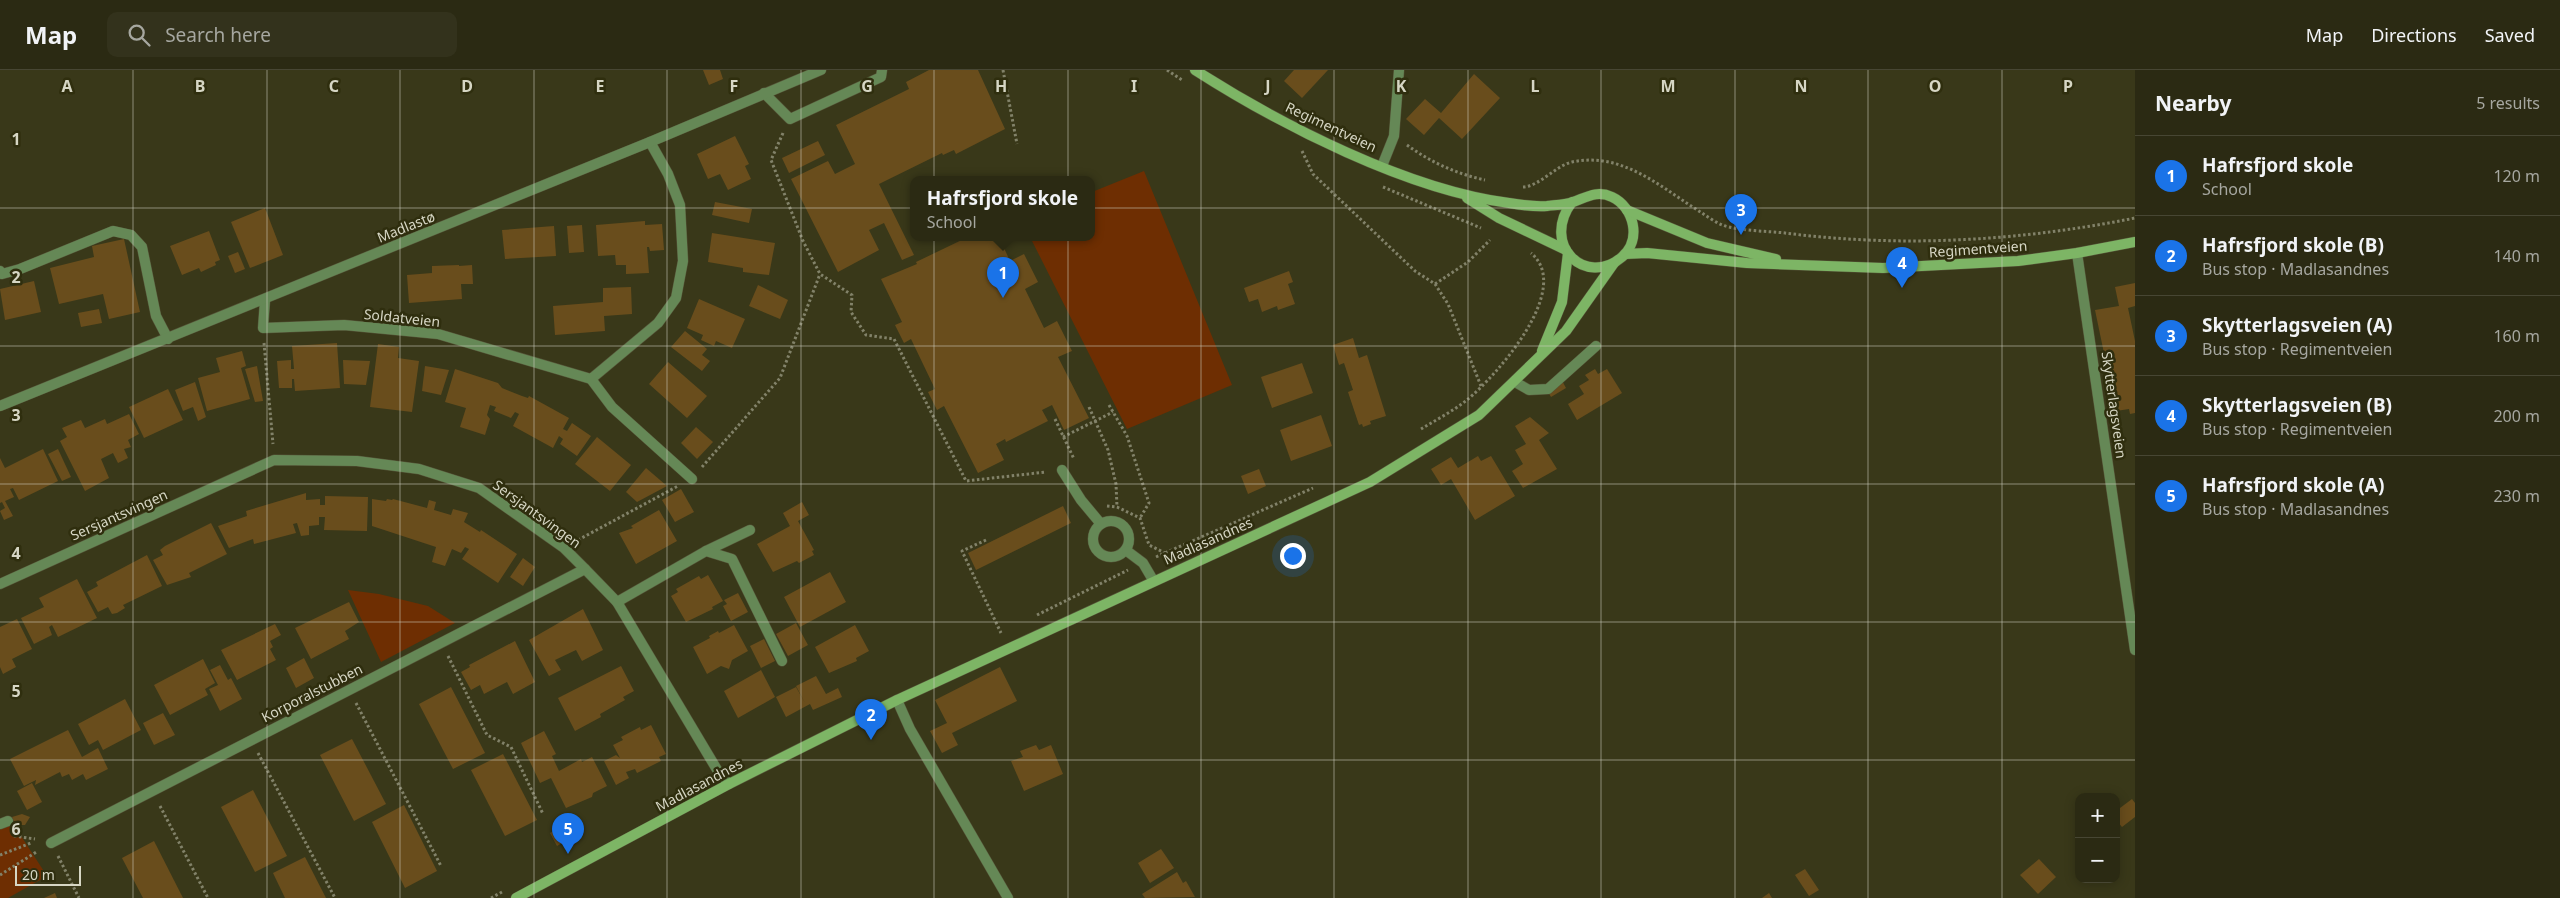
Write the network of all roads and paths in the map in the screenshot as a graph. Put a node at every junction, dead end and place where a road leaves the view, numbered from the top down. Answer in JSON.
{"nodes":[{"id":1,"x":821,"y":70,"type":"edge"},
{"id":2,"x":882,"y":70,"type":"edge"},
{"id":3,"x":1003,"y":70,"type":"edge"},
{"id":4,"x":1195,"y":70,"type":"edge"},
{"id":5,"x":1399,"y":70,"type":"edge"},
{"id":6,"x":764,"y":93,"type":"junction"},
{"id":7,"x":790,"y":119,"type":"junction"},
{"id":8,"x":1394,"y":136,"type":"junction"},
{"id":9,"x":650,"y":142,"type":"junction"},
{"id":10,"x":1017,"y":144,"type":"dead end"},
{"id":11,"x":1302,"y":151,"type":"dead end"},
{"id":12,"x":1382,"y":166,"type":"junction"},
{"id":13,"x":1495,"y":182,"type":"dead end"},
{"id":14,"x":1518,"y":187,"type":"dead end"},
{"id":15,"x":1462,"y":195,"type":"junction"},
{"id":16,"x":1572,"y":202,"type":"junction"},
{"id":17,"x":1627,"y":210,"type":"junction"},
{"id":18,"x":2135,"y":218,"type":"edge"},
{"id":19,"x":1473,"y":224,"type":"dead end"},
{"id":20,"x":1490,"y":232,"type":"dead end"},
{"id":21,"x":1490,"y":240,"type":"dead end"},
{"id":22,"x":2135,"y":242,"type":"edge"},
{"id":23,"x":1529,"y":252,"type":"dead end"},
{"id":24,"x":1567,"y":252,"type":"junction"},
{"id":25,"x":2077,"y":253,"type":"junction"},
{"id":26,"x":1625,"y":254,"type":"junction"},
{"id":27,"x":1614,"y":263,"type":"junction"},
{"id":28,"x":1791,"y":263,"type":"junction"},
{"id":29,"x":0,"y":272,"type":"edge"},
{"id":30,"x":820,"y":274,"type":"junction"},
{"id":31,"x":1435,"y":284,"type":"junction"},
{"id":32,"x":265,"y":300,"type":"junction"},
{"id":33,"x":263,"y":328,"type":"junction"},
{"id":34,"x":168,"y":339,"type":"junction"},
{"id":35,"x":1596,"y":346,"type":"dead end"},
{"id":36,"x":1541,"y":354,"type":"junction"},
{"id":37,"x":591,"y":379,"type":"junction"},
{"id":38,"x":1515,"y":382,"type":"junction"},
{"id":39,"x":1481,"y":386,"type":"junction"},
{"id":40,"x":1109,"y":405,"type":"dead end"},
{"id":41,"x":0,"y":406,"type":"edge"},
{"id":42,"x":1089,"y":407,"type":"dead end"},
{"id":43,"x":1114,"y":412,"type":"junction"},
{"id":44,"x":1055,"y":419,"type":"dead end"},
{"id":45,"x":1094,"y":422,"type":"junction"},
{"id":46,"x":1418,"y":431,"type":"dead end"},
{"id":47,"x":1063,"y":437,"type":"junction"},
{"id":48,"x":274,"y":460,"type":"junction"},
{"id":49,"x":1075,"y":461,"type":"dead end"},
{"id":50,"x":1062,"y":470,"type":"joint"},
{"id":51,"x":692,"y":479,"type":"junction"},
{"id":52,"x":1318,"y":486,"type":"dead end"},
{"id":53,"x":1100,"y":506,"type":"dead end"},
{"id":54,"x":1117,"y":507,"type":"junction"},
{"id":55,"x":1140,"y":518,"type":"junction"},
{"id":56,"x":1101,"y":524,"type":"junction"},
{"id":57,"x":750,"y":530,"type":"dead end"},
{"id":58,"x":986,"y":540,"type":"dead end"},
{"id":59,"x":564,"y":548,"type":"junction"},
{"id":60,"x":706,"y":551,"type":"junction"},
{"id":61,"x":1127,"y":551,"type":"junction"},
{"id":62,"x":1165,"y":553,"type":"junction"},
{"id":63,"x":1143,"y":563,"type":"junction"},
{"id":64,"x":585,"y":568,"type":"junction"},
{"id":65,"x":1153,"y":580,"type":"junction"},
{"id":66,"x":0,"y":584,"type":"edge"},
{"id":67,"x":617,"y":602,"type":"junction"},
{"id":68,"x":1036,"y":616,"type":"dead end"},
{"id":69,"x":1010,"y":629,"type":"dead end"},
{"id":70,"x":1001,"y":633,"type":"junction"},
{"id":71,"x":992,"y":638,"type":"dead end"},
{"id":72,"x":441,"y":642,"type":"junction"},
{"id":73,"x":2135,"y":650,"type":"edge"},
{"id":74,"x":782,"y":660,"type":"dead end"},
{"id":75,"x":349,"y":690,"type":"junction"},
{"id":76,"x":896,"y":700,"type":"junction"},
{"id":77,"x":251,"y":740,"type":"junction"},
{"id":78,"x":729,"y":784,"type":"junction"},
{"id":79,"x":152,"y":790,"type":"junction"},
{"id":80,"x":544,"y":814,"type":"dead end"},
{"id":81,"x":9,"y":836,"type":"dead end"},
{"id":82,"x":30,"y":843,"type":"dead end"},
{"id":83,"x":51,"y":843,"type":"junction"},
{"id":84,"x":0,"y":855,"type":"edge"},
{"id":85,"x":441,"y":866,"type":"dead end"},
{"id":86,"x":0,"y":874,"type":"edge"},
{"id":87,"x":508,"y":889,"type":"dead end"},
{"id":88,"x":80,"y":898,"type":"edge"},
{"id":89,"x":208,"y":898,"type":"edge"},
{"id":90,"x":335,"y":898,"type":"edge"},
{"id":91,"x":492,"y":898,"type":"edge"},
{"id":92,"x":516,"y":898,"type":"edge"},
{"id":93,"x":1008,"y":898,"type":"edge"}],
"edges":[{"from":1,"to":6,"type":"street","name":"Madlastø"},
{"from":2,"to":7,"type":"street"},
{"from":3,"to":10,"type":"path"},
{"from":4,"to":12,"type":"main road","name":"Regimentveien"},
{"from":5,"to":8,"type":"street"},
{"from":6,"to":7,"type":"street"},
{"from":6,"to":9,"type":"street","name":"Madlastø"},
{"from":7,"to":30,"type":"path"},
{"from":8,"to":12,"type":"street"},
{"from":8,"to":13,"type":"path"},
{"from":9,"to":32,"type":"street","name":"Madlastø"},
{"from":9,"to":37,"type":"street"},
{"from":11,"to":31,"type":"path"},
{"from":12,"to":15,"type":"main road","name":"Regimentveien"},
{"from":14,"to":18,"type":"path"},
{"from":15,"to":16,"type":"main road","name":"Regimentveien"},
{"from":15,"to":24,"type":"main road","name":"Regimentveien"},
{"from":16,"to":17,"type":"main road"},
{"from":16,"to":24,"type":"main road"},
{"from":17,"to":26,"type":"main road"},
{"from":17,"to":28,"type":"main road","name":"Regimentveien"},
{"from":19,"to":20,"type":"path"},
{"from":21,"to":31,"type":"path"},
{"from":22,"to":25,"type":"main road","name":"Regimentveien"},
{"from":23,"to":39,"type":"path"},
{"from":24,"to":27,"type":"main road"},
{"from":24,"to":36,"type":"main road","name":"Madlasandnes"},
{"from":25,"to":28,"type":"main road","name":"Regimentveien"},
{"from":25,"to":73,"type":"street","name":"Skytterlagsveien"},
{"from":26,"to":27,"type":"main road"},
{"from":26,"to":28,"type":"main road","name":"Regimentveien"},
{"from":27,"to":36,"type":"main road","name":"Madlasandnes"},
{"from":29,"to":34,"type":"street"},
{"from":30,"to":50,"type":"path"},
{"from":30,"to":51,"type":"path"},
{"from":31,"to":39,"type":"path"},
{"from":32,"to":33,"type":"street"},
{"from":32,"to":34,"type":"street","name":"Madlastø"},
{"from":33,"to":37,"type":"street","name":"Soldatveien"},
{"from":33,"to":48,"type":"path"},
{"from":34,"to":41,"type":"street","name":"Madlastø"},
{"from":35,"to":38,"type":"street"},
{"from":36,"to":38,"type":"main road","name":"Madlasandnes"},
{"from":37,"to":51,"type":"street"},
{"from":38,"to":65,"type":"main road","name":"Madlasandnes"},
{"from":39,"to":46,"type":"path"},
{"from":40,"to":43,"type":"path"},
{"from":42,"to":45,"type":"path"},
{"from":43,"to":45,"type":"path"},
{"from":43,"to":55,"type":"path"},
{"from":44,"to":47,"type":"path"},
{"from":45,"to":47,"type":"path"},
{"from":45,"to":54,"type":"path"},
{"from":47,"to":49,"type":"path"},
{"from":48,"to":59,"type":"street","name":"Sersjantsvingen"},
{"from":48,"to":66,"type":"street","name":"Sersjantsvingen"},
{"from":50,"to":56,"type":"street"},
{"from":51,"to":59,"type":"path"},
{"from":52,"to":62,"type":"path"},
{"from":53,"to":54,"type":"path"},
{"from":54,"to":55,"type":"path"},
{"from":55,"to":62,"type":"path"},
{"from":56,"to":61,"type":"street"},
{"from":56,"to":61,"type":"street"},
{"from":57,"to":60,"type":"street"},
{"from":58,"to":70,"type":"path"},
{"from":59,"to":64,"type":"street","name":"Sersjantsvingen"},
{"from":60,"to":67,"type":"street"},
{"from":60,"to":74,"type":"street"},
{"from":61,"to":63,"type":"street"},
{"from":62,"to":63,"type":"path"},
{"from":63,"to":65,"type":"street"},
{"from":63,"to":68,"type":"path"},
{"from":64,"to":67,"type":"street","name":"Sersjantsvingen"},
{"from":64,"to":72,"type":"street","name":"Korporalstubben"},
{"from":65,"to":76,"type":"main road","name":"Madlasandnes"},
{"from":67,"to":78,"type":"street","name":"Sersjantsvingen"},
{"from":69,"to":70,"type":"path"},
{"from":70,"to":71,"type":"path"},
{"from":72,"to":75,"type":"street","name":"Korporalstubben"},
{"from":72,"to":80,"type":"path"},
{"from":75,"to":77,"type":"street","name":"Korporalstubben"},
{"from":75,"to":85,"type":"path"},
{"from":76,"to":78,"type":"main road","name":"Madlasandnes"},
{"from":76,"to":93,"type":"street"},
{"from":77,"to":79,"type":"street","name":"Korporalstubben"},
{"from":77,"to":90,"type":"path"},
{"from":78,"to":92,"type":"main road","name":"Madlasandnes"},
{"from":79,"to":83,"type":"street","name":"Korporalstubben"},
{"from":79,"to":89,"type":"path"},
{"from":81,"to":83,"type":"path"},
{"from":82,"to":84,"type":"path"},
{"from":83,"to":86,"type":"path"},
{"from":83,"to":88,"type":"path"},
{"from":87,"to":91,"type":"path"}]}
